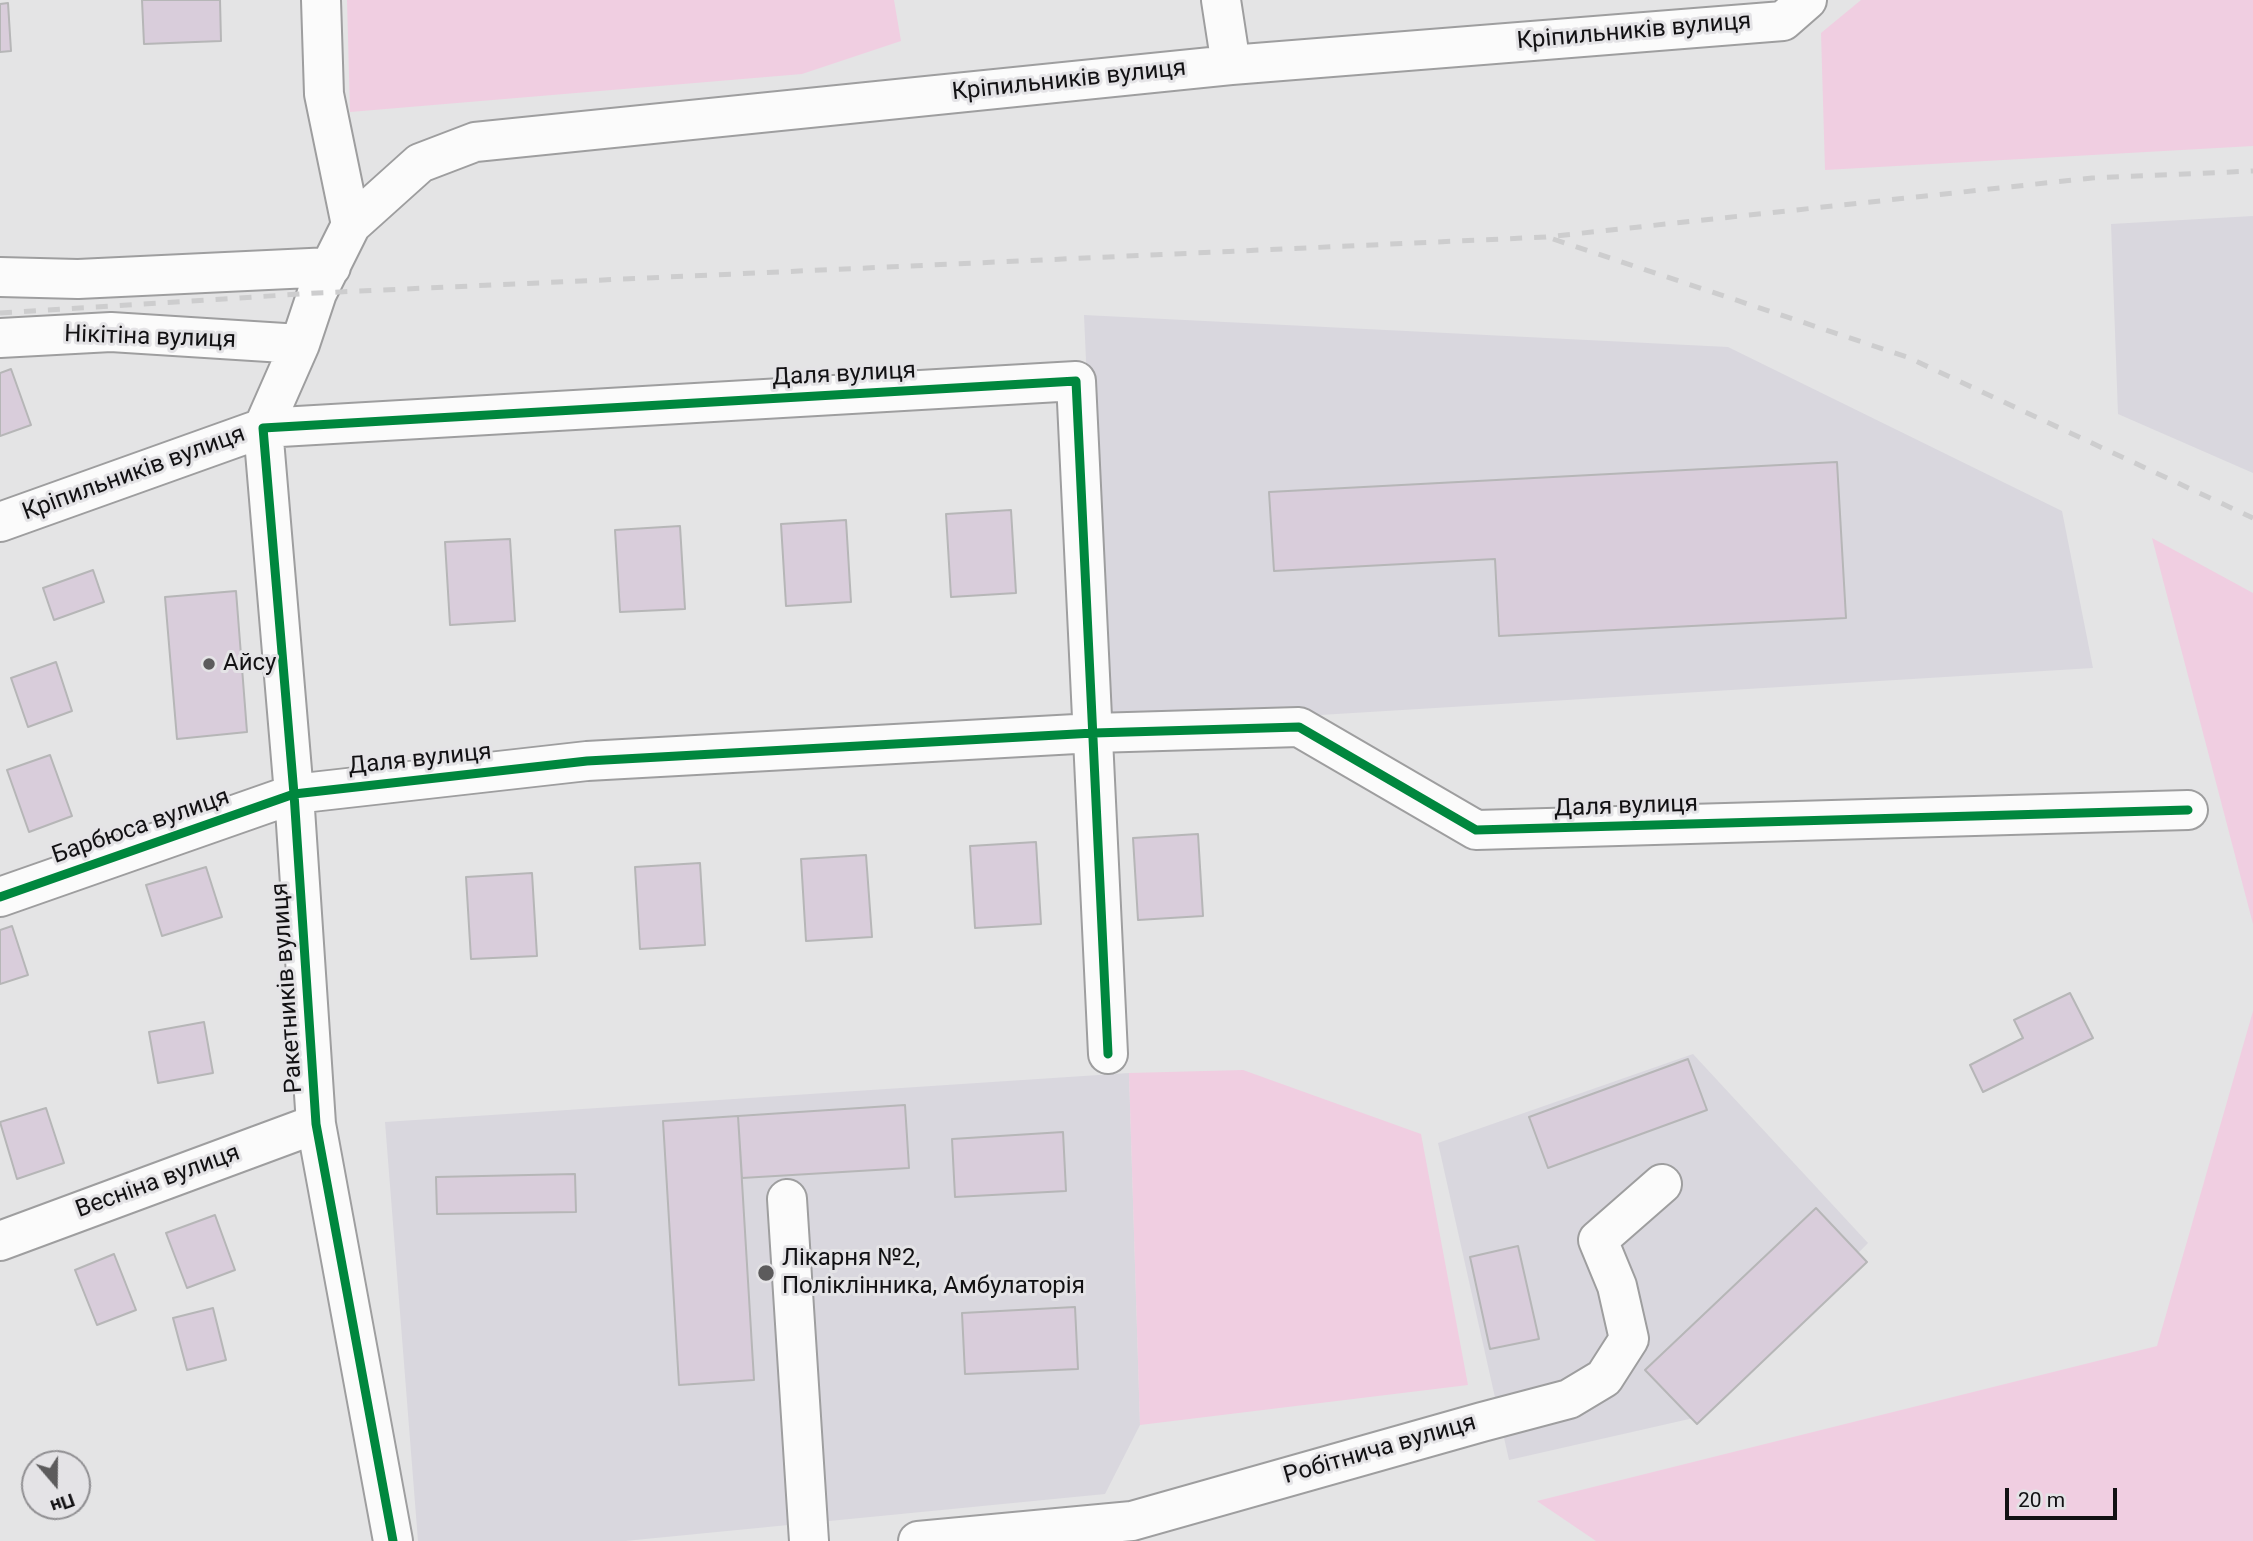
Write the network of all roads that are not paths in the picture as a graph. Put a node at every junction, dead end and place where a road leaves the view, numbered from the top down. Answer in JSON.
{"nodes":[{"id":1,"x":321,"y":0,"type":"edge"},
{"id":2,"x":1221,"y":0,"type":"edge"},
{"id":3,"x":1807,"y":0,"type":"edge"},
{"id":4,"x":1231,"y":65,"type":"junction"},
{"id":5,"x":351,"y":225,"type":"junction"},
{"id":6,"x":331,"y":267,"type":"junction"},
{"id":7,"x":0,"y":277,"type":"edge"},
{"id":8,"x":0,"y":338,"type":"edge"},
{"id":9,"x":299,"y":344,"type":"junction"},
{"id":10,"x":263,"y":428,"type":"junction"},
{"id":11,"x":0,"y":522,"type":"edge"},
{"id":12,"x":1094,"y":733,"type":"junction"},
{"id":13,"x":294,"y":794,"type":"junction"},
{"id":14,"x":2188,"y":810,"type":"dead end"},
{"id":15,"x":0,"y":897,"type":"edge"},
{"id":16,"x":1108,"y":1054,"type":"dead end"},
{"id":17,"x":316,"y":1124,"type":"junction"},
{"id":18,"x":1662,"y":1184,"type":"dead end"},
{"id":19,"x":787,"y":1199,"type":"dead end"},
{"id":20,"x":0,"y":1241,"type":"edge"},
{"id":21,"x":393,"y":1541,"type":"edge"},
{"id":22,"x":809,"y":1541,"type":"edge"},
{"id":23,"x":918,"y":1541,"type":"edge"}],
"edges":[{"from":1,"to":5,"type":"street"},
{"from":2,"to":4,"type":"street"},
{"from":3,"to":4,"type":"street","name":"Кріпильників вулиця"},
{"from":4,"to":5,"type":"street","name":"Кріпильників вулиця"},
{"from":5,"to":6,"type":"street","name":"Кріпильників вулиця"},
{"from":6,"to":7,"type":"street"},
{"from":6,"to":9,"type":"street","name":"Кріпильників вулиця"},
{"from":8,"to":9,"type":"street","name":"Нікітіна вулиця"},
{"from":9,"to":10,"type":"street","name":"Кріпильників вулиця"},
{"from":10,"to":11,"type":"street","name":"Кріпильників вулиця"},
{"from":10,"to":12,"type":"street","name":"Даля вулиця"},
{"from":10,"to":13,"type":"street","name":"Ракетників вулиця"},
{"from":12,"to":13,"type":"street","name":"Даля вулиця"},
{"from":12,"to":14,"type":"street","name":"Даля вулиця"},
{"from":12,"to":16,"type":"street","name":"Даля вулиця"},
{"from":13,"to":15,"type":"street","name":"Барбюса вулиця"},
{"from":13,"to":17,"type":"street","name":"Ракетників вулиця"},
{"from":17,"to":20,"type":"street","name":"Весніна вулиця"},
{"from":17,"to":21,"type":"street","name":"Ракетників вулиця"},
{"from":18,"to":23,"type":"street","name":"Робітнича вулиця"},
{"from":19,"to":22,"type":"street"}]}
